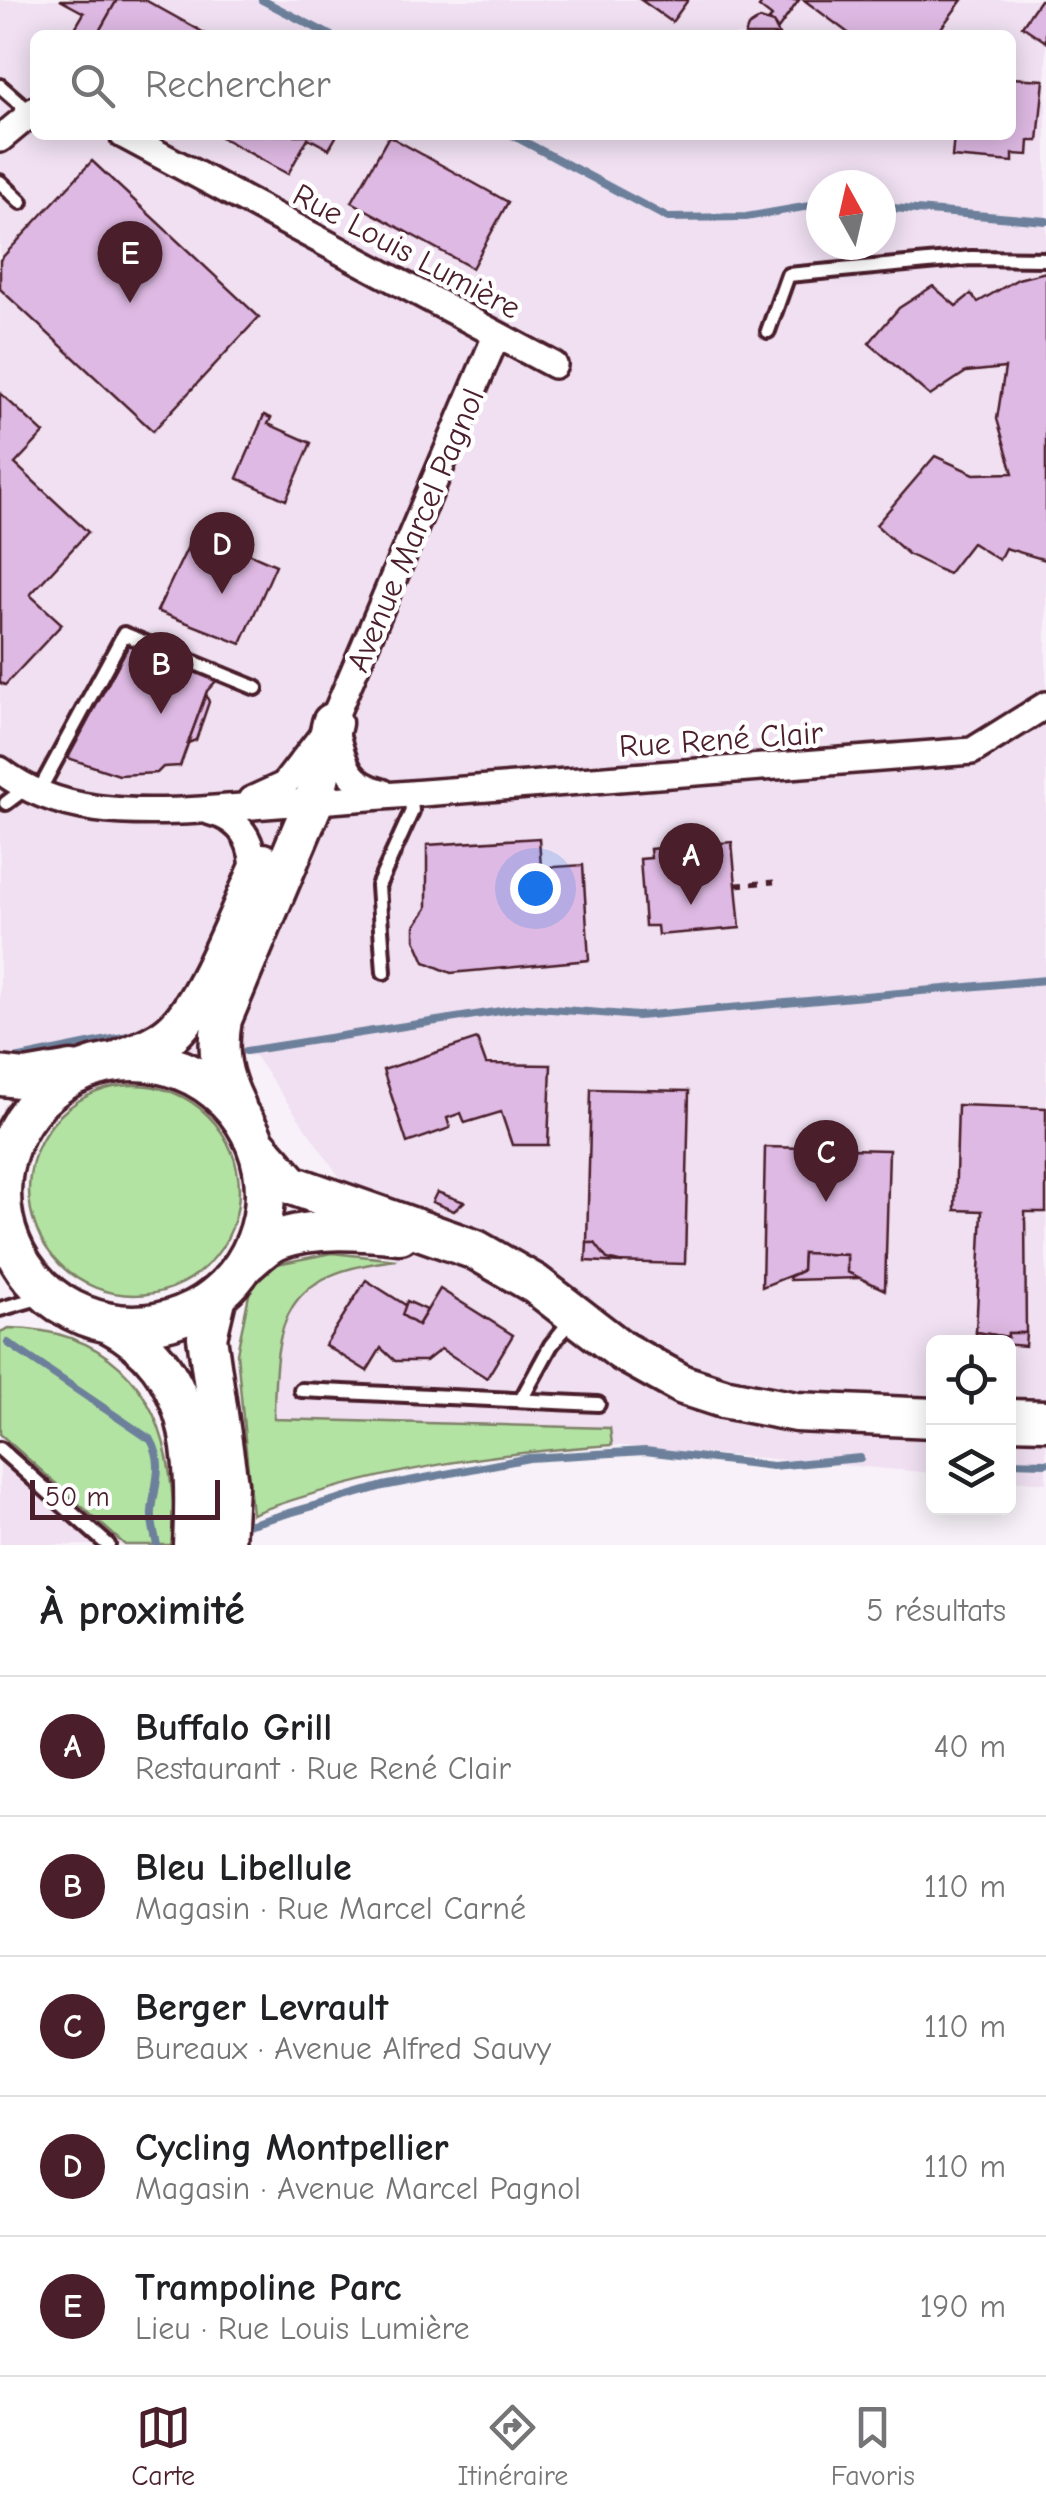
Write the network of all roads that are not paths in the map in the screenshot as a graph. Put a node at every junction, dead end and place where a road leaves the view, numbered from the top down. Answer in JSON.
{"nodes":[{"id":1,"x":0,"y":86,"type":"edge"},
{"id":2,"x":30,"y":109,"type":"edge"},
{"id":3,"x":30,"y":114,"type":"edge"},
{"id":4,"x":0,"y":139,"type":"edge"},
{"id":5,"x":133,"y":140,"type":"edge"},
{"id":6,"x":0,"y":182,"type":"edge"},
{"id":7,"x":20,"y":202,"type":"dead end"},
{"id":8,"x":1046,"y":259,"type":"edge"},
{"id":9,"x":768,"y":331,"type":"dead end"},
{"id":10,"x":496,"y":336,"type":"junction"},
{"id":11,"x":554,"y":365,"type":"dead end"},
{"id":12,"x":256,"y":688,"type":"dead end"},
{"id":13,"x":1046,"y":705,"type":"edge"},
{"id":14,"x":332,"y":723,"type":"junction"},
{"id":15,"x":0,"y":770,"type":"edge"},
{"id":16,"x":398,"y":793,"type":"junction"},
{"id":17,"x":24,"y":795,"type":"junction"},
{"id":18,"x":202,"y":810,"type":"junction"},
{"id":19,"x":301,"y":813,"type":"junction"},
{"id":20,"x":254,"y":880,"type":"junction"},
{"id":21,"x":384,"y":972,"type":"dead end"},
{"id":22,"x":102,"y":1064,"type":"junction"},
{"id":23,"x":0,"y":1076,"type":"edge"},
{"id":24,"x":240,"y":1113,"type":"junction"},
{"id":25,"x":258,"y":1147,"type":"junction"},
{"id":26,"x":0,"y":1179,"type":"edge"},
{"id":27,"x":0,"y":1207,"type":"edge"},
{"id":28,"x":476,"y":1250,"type":"junction"},
{"id":29,"x":245,"y":1264,"type":"junction"},
{"id":30,"x":49,"y":1295,"type":"junction"},
{"id":31,"x":217,"y":1295,"type":"junction"},
{"id":32,"x":0,"y":1310,"type":"edge"},
{"id":33,"x":575,"y":1315,"type":"junction"},
{"id":34,"x":109,"y":1323,"type":"junction"},
{"id":35,"x":301,"y":1390,"type":"dead end"},
{"id":36,"x":521,"y":1400,"type":"junction"},
{"id":37,"x":598,"y":1404,"type":"dead end"},
{"id":38,"x":926,"y":1418,"type":"edge"},
{"id":39,"x":1016,"y":1419,"type":"edge"},
{"id":40,"x":1046,"y":1420,"type":"edge"},
{"id":41,"x":0,"y":1449,"type":"edge"},
{"id":42,"x":108,"y":1545,"type":"edge"},
{"id":43,"x":193,"y":1545,"type":"edge"},
{"id":44,"x":225,"y":1545,"type":"edge"}],
"edges":[{"from":1,"to":2,"type":"lane"},
{"from":3,"to":4,"type":"street"},
{"from":5,"to":10,"type":"street","name":"Rue Louis Lumière"},
{"from":6,"to":7,"type":"lane"},
{"from":8,"to":9,"type":"lane"},
{"from":10,"to":11,"type":"street","name":"Rue Louis Lumière"},
{"from":10,"to":14,"type":"street","name":"Avenue Marcel Pagnol"},
{"from":12,"to":17,"type":"lane"},
{"from":13,"to":16,"type":"street","name":"Rue René Clair"},
{"from":14,"to":16,"type":"street"},
{"from":14,"to":18,"type":"street"},
{"from":14,"to":19,"type":"street","name":"Avenue Marcel Pagnol"},
{"from":15,"to":17,"type":"street"},
{"from":16,"to":19,"type":"street","name":"Rue René Clair"},
{"from":16,"to":19,"type":"street","name":"Rue René Clair"},
{"from":16,"to":21,"type":"lane"},
{"from":17,"to":18,"type":"street"},
{"from":18,"to":19,"type":"street","name":"Rue René Clair"},
{"from":18,"to":20,"type":"street"},
{"from":19,"to":20,"type":"street","name":"Avenue Marcel Pagnol"},
{"from":19,"to":24,"type":"street","name":"Avenue Marcel Pagnol"},
{"from":20,"to":22,"type":"street","name":"Avenue Marcel Pagnol"},
{"from":22,"to":23,"type":"street"},
{"from":22,"to":24,"type":"street"},
{"from":22,"to":26,"type":"street"},
{"from":24,"to":25,"type":"street"},
{"from":25,"to":28,"type":"street"},
{"from":25,"to":29,"type":"street"},
{"from":26,"to":27,"type":"street"},
{"from":27,"to":30,"type":"street"},
{"from":28,"to":29,"type":"street"},
{"from":28,"to":33,"type":"street"},
{"from":29,"to":31,"type":"street"},
{"from":30,"to":32,"type":"lane"},
{"from":30,"to":34,"type":"street"},
{"from":31,"to":34,"type":"street"},
{"from":31,"to":44,"type":"street"},
{"from":33,"to":36,"type":"lane"},
{"from":33,"to":38,"type":"street"},
{"from":34,"to":43,"type":"street"},
{"from":35,"to":36,"type":"lane"},
{"from":36,"to":37,"type":"lane"},
{"from":39,"to":40,"type":"street"},
{"from":41,"to":42,"type":"lane"}]}
